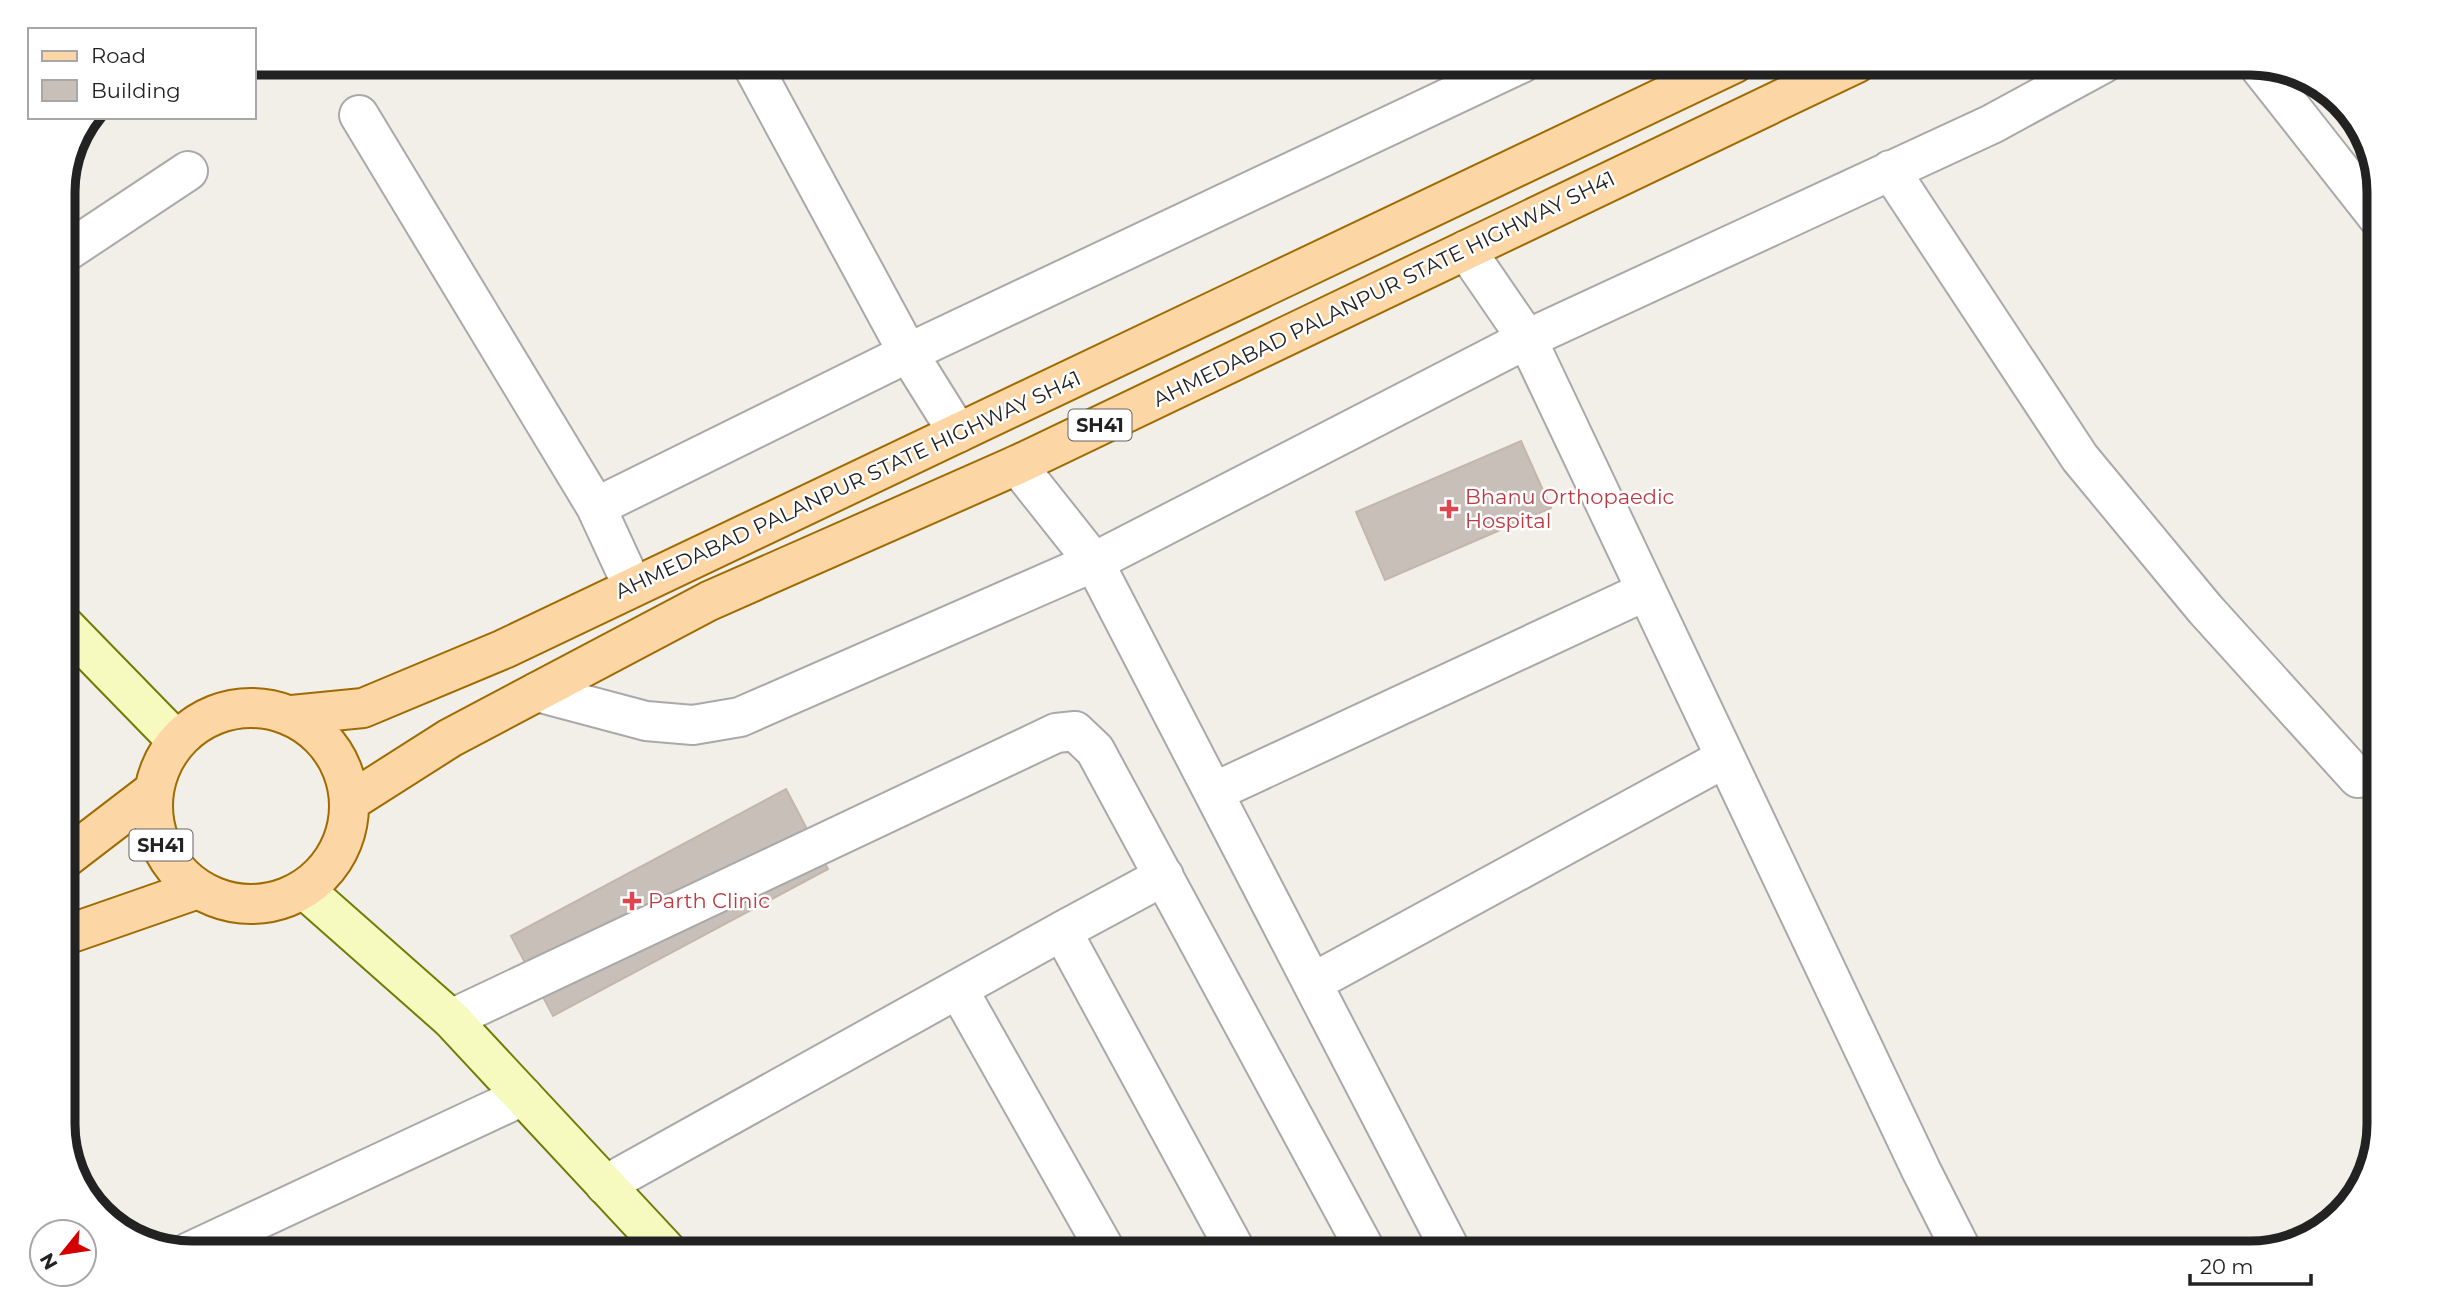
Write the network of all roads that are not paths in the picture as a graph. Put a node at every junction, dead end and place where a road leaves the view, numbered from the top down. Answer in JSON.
{"nodes":[{"id":1,"x":757,"y":75,"type":"edge"},
{"id":2,"x":1497,"y":75,"type":"edge"},
{"id":3,"x":1710,"y":75,"type":"edge"},
{"id":4,"x":1832,"y":75,"type":"edge"},
{"id":5,"x":2082,"y":75,"type":"edge"},
{"id":6,"x":2266,"y":76,"type":"edge"},
{"id":7,"x":359,"y":115,"type":"dead end"},
{"id":8,"x":1890,"y":170,"type":"junction"},
{"id":9,"x":188,"y":171,"type":"dead end"},
{"id":10,"x":2367,"y":204,"type":"edge"},
{"id":11,"x":75,"y":246,"type":"edge"},
{"id":12,"x":1466,"y":250,"type":"junction"},
{"id":13,"x":1527,"y":339,"type":"junction"},
{"id":14,"x":908,"y":353,"type":"junction"},
{"id":15,"x":958,"y":433,"type":"junction"},
{"id":16,"x":1017,"y":465,"type":"junction"},
{"id":17,"x":596,"y":508,"type":"junction"},
{"id":18,"x":1094,"y":562,"type":"junction"},
{"id":19,"x":633,"y":587,"type":"junction"},
{"id":20,"x":1646,"y":591,"type":"junction"},
{"id":21,"x":75,"y":636,"type":"edge"},
{"id":22,"x":537,"y":692,"type":"junction"},
{"id":23,"x":292,"y":715,"type":"junction"},
{"id":24,"x":176,"y":740,"type":"junction"},
{"id":25,"x":1726,"y":758,"type":"junction"},
{"id":26,"x":2358,"y":778,"type":"dead end"},
{"id":27,"x":153,"y":791,"type":"junction"},
{"id":28,"x":1214,"y":792,"type":"junction"},
{"id":29,"x":351,"y":801,"type":"junction"},
{"id":30,"x":75,"y":851,"type":"edge"},
{"id":31,"x":1164,"y":876,"type":"junction"},
{"id":32,"x":198,"y":889,"type":"junction"},
{"id":33,"x":305,"y":890,"type":"junction"},
{"id":34,"x":75,"y":931,"type":"edge"},
{"id":35,"x":1062,"y":931,"type":"junction"},
{"id":36,"x":1312,"y":983,"type":"junction"},
{"id":37,"x":958,"y":989,"type":"junction"},
{"id":38,"x":451,"y":1020,"type":"junction"},
{"id":39,"x":523,"y":1096,"type":"junction"},
{"id":40,"x":605,"y":1185,"type":"junction"},
{"id":41,"x":213,"y":1241,"type":"edge"},
{"id":42,"x":658,"y":1241,"type":"edge"},
{"id":43,"x":1100,"y":1241,"type":"edge"},
{"id":44,"x":1230,"y":1241,"type":"edge"},
{"id":45,"x":1361,"y":1241,"type":"edge"},
{"id":46,"x":1446,"y":1241,"type":"edge"},
{"id":47,"x":1957,"y":1241,"type":"edge"}],
"edges":[{"from":1,"to":14,"type":"street"},
{"from":2,"to":14,"type":"street"},
{"from":3,"to":15,"type":"main road","name":"AHMEDABAD PALANPUR STATE HIGHWAY SH41","number":"SH41"},
{"from":4,"to":12,"type":"main road","name":"AHMEDABAD PALANPUR STATE HIGHWAY SH41","number":"SH41"},
{"from":5,"to":8,"type":"street"},
{"from":6,"to":10,"type":"street"},
{"from":7,"to":17,"type":"street"},
{"from":8,"to":13,"type":"street"},
{"from":8,"to":26,"type":"street"},
{"from":9,"to":11,"type":"street"},
{"from":12,"to":13,"type":"street"},
{"from":12,"to":16,"type":"main road","name":"AHMEDABAD PALANPUR STATE HIGHWAY SH41","number":"SH41"},
{"from":13,"to":18,"type":"street"},
{"from":13,"to":20,"type":"street"},
{"from":14,"to":15,"type":"street"},
{"from":14,"to":17,"type":"street"},
{"from":15,"to":19,"type":"main road","name":"AHMEDABAD PALANPUR STATE HIGHWAY SH41","number":"SH41"},
{"from":16,"to":18,"type":"street"},
{"from":16,"to":22,"type":"main road","name":"AHMEDABAD PALANPUR STATE HIGHWAY SH41","number":"SH41"},
{"from":17,"to":19,"type":"street"},
{"from":18,"to":22,"type":"street"},
{"from":18,"to":28,"type":"street"},
{"from":19,"to":23,"type":"main road","name":"AHMEDABAD PALANPUR STATE HIGHWAY SH41","number":"SH41"},
{"from":20,"to":25,"type":"street"},
{"from":20,"to":28,"type":"street"},
{"from":21,"to":24,"type":"street"},
{"from":22,"to":29,"type":"main road","name":"AHMEDABAD PALANPUR STATE HIGHWAY SH41","number":"SH41"},
{"from":23,"to":24,"type":"main road","number":"SH41"},
{"from":23,"to":29,"type":"main road","number":"SH41"},
{"from":24,"to":27,"type":"main road","number":"SH41"},
{"from":25,"to":36,"type":"street"},
{"from":25,"to":47,"type":"street"},
{"from":27,"to":30,"type":"main road","number":"SH41"},
{"from":27,"to":32,"type":"main road","number":"SH41"},
{"from":28,"to":36,"type":"street"},
{"from":29,"to":33,"type":"main road","number":"SH41"},
{"from":31,"to":35,"type":"street"},
{"from":31,"to":38,"type":"street"},
{"from":31,"to":45,"type":"street"},
{"from":32,"to":33,"type":"main road","number":"SH41"},
{"from":32,"to":34,"type":"main road","number":"SH41"},
{"from":33,"to":38,"type":"street"},
{"from":35,"to":37,"type":"street"},
{"from":35,"to":44,"type":"street"},
{"from":36,"to":46,"type":"street"},
{"from":37,"to":40,"type":"street"},
{"from":37,"to":43,"type":"street"},
{"from":38,"to":39,"type":"street"},
{"from":39,"to":40,"type":"street"},
{"from":39,"to":41,"type":"street"},
{"from":40,"to":42,"type":"street"}]}
